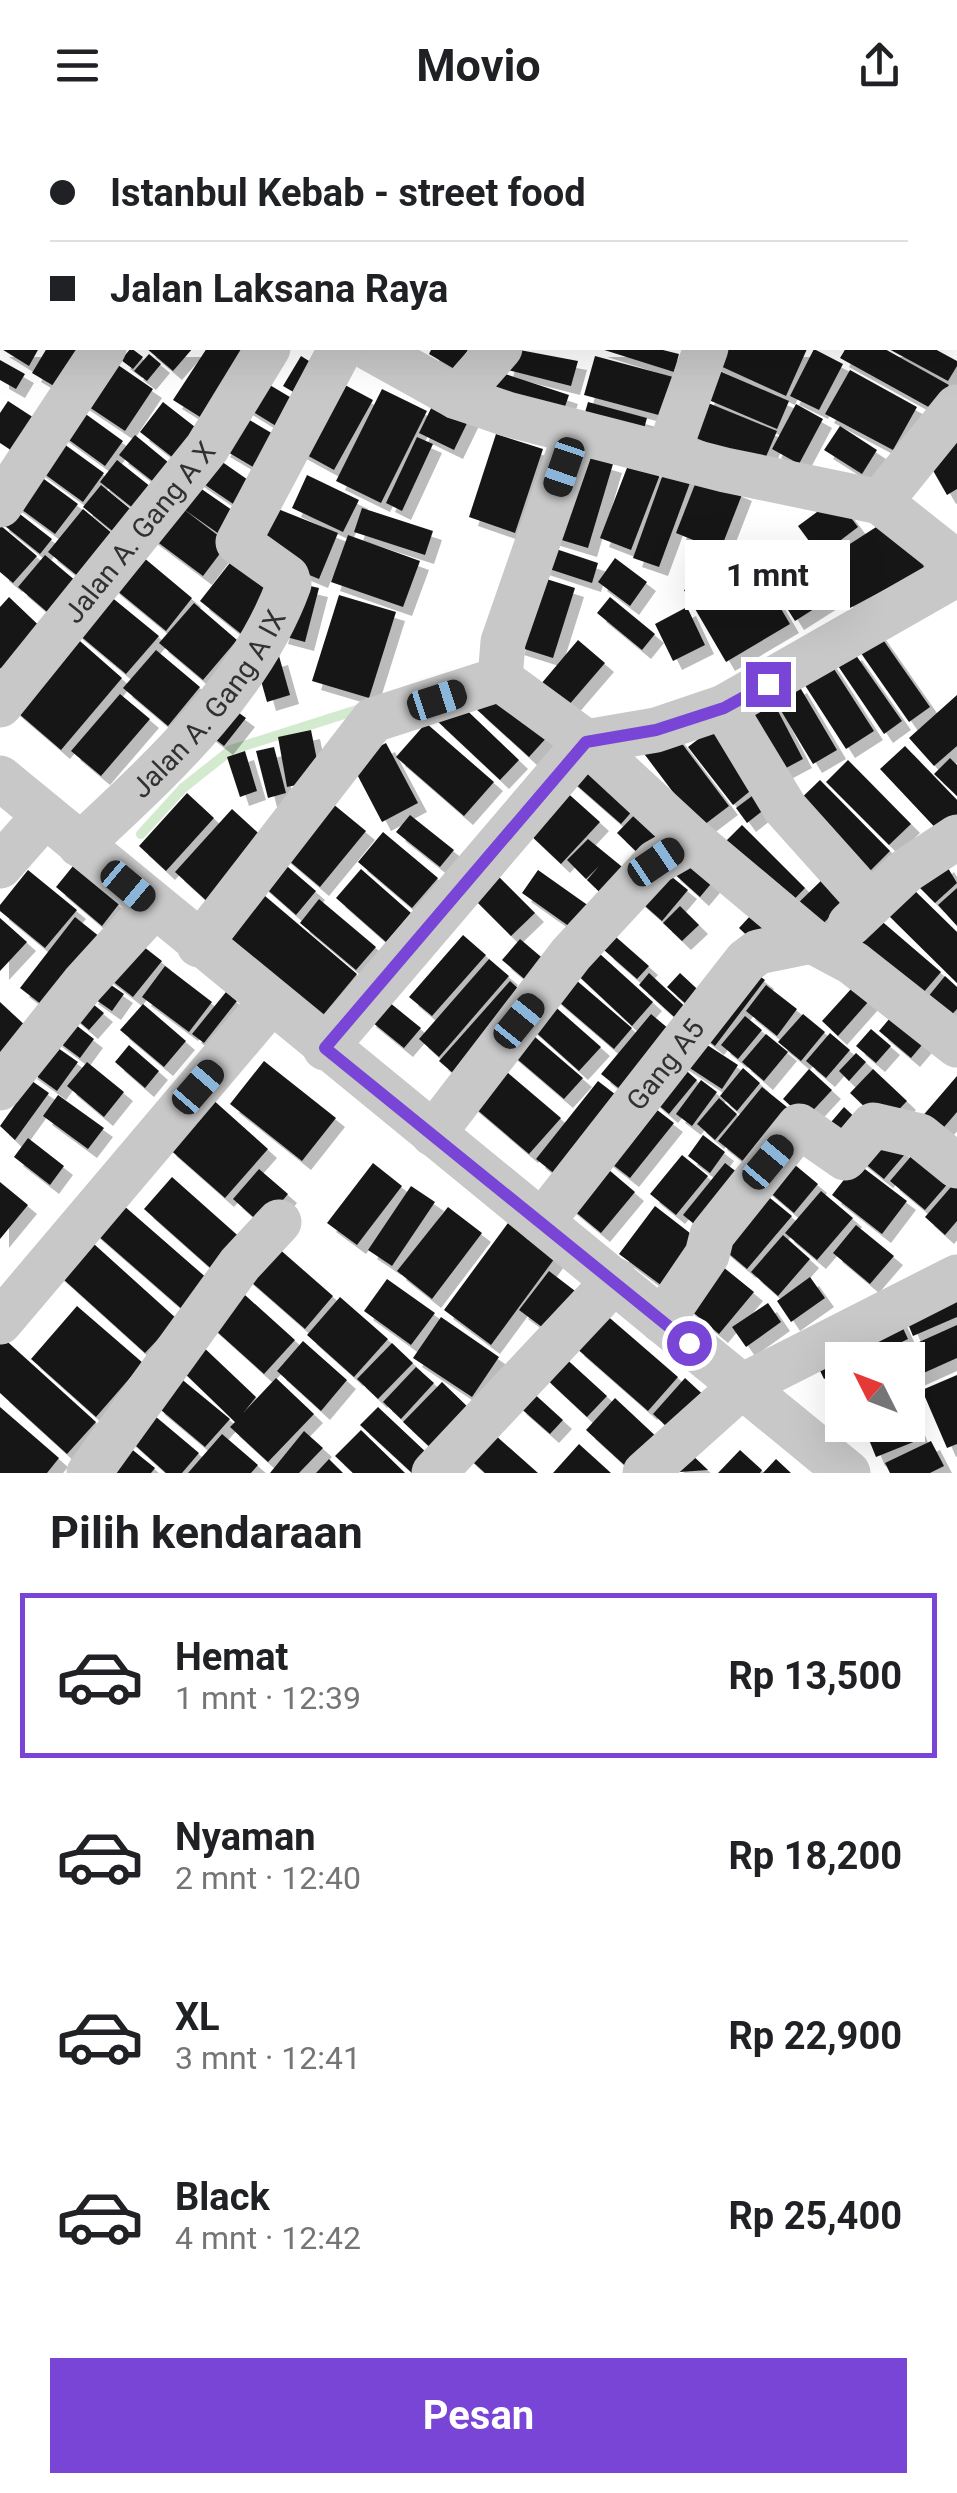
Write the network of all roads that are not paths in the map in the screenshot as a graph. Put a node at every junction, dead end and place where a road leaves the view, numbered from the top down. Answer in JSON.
{"nodes":[{"id":1,"x":103,"y":350,"type":"edge"},
{"id":2,"x":267,"y":350,"type":"edge"},
{"id":3,"x":340,"y":350,"type":"edge"},
{"id":4,"x":373,"y":350,"type":"edge"},
{"id":5,"x":498,"y":350,"type":"edge"},
{"id":6,"x":705,"y":350,"type":"edge"},
{"id":7,"x":457,"y":397,"type":"junction"},
{"id":8,"x":957,"y":407,"type":"edge"},
{"id":9,"x":576,"y":432,"type":"junction"},
{"id":10,"x":668,"y":454,"type":"junction"},
{"id":11,"x":880,"y":502,"type":"junction"},
{"id":12,"x":0,"y":505,"type":"edge"},
{"id":13,"x":957,"y":563,"type":"edge"},
{"id":14,"x":957,"y":574,"type":"edge"},
{"id":15,"x":500,"y":678,"type":"junction"},
{"id":16,"x":0,"y":705,"type":"edge"},
{"id":17,"x":724,"y":708,"type":"junction"},
{"id":18,"x":586,"y":742,"type":"junction"},
{"id":19,"x":0,"y":778,"type":"edge"},
{"id":20,"x":44,"y":816,"type":"junction"},
{"id":21,"x":957,"y":837,"type":"edge"},
{"id":22,"x":693,"y":841,"type":"junction"},
{"id":23,"x":80,"y":846,"type":"junction"},
{"id":24,"x":0,"y":866,"type":"edge"},
{"id":25,"x":871,"y":904,"type":"junction"},
{"id":26,"x":152,"y":906,"type":"junction"},
{"id":27,"x":820,"y":943,"type":"junction"},
{"id":28,"x":199,"y":945,"type":"junction"},
{"id":29,"x":270,"y":1003,"type":"junction"},
{"id":30,"x":957,"y":1045,"type":"edge"},
{"id":31,"x":325,"y":1048,"type":"junction"},
{"id":32,"x":0,"y":1088,"type":"edge"},
{"id":33,"x":433,"y":1134,"type":"junction"},
{"id":34,"x":957,"y":1166,"type":"edge"},
{"id":35,"x":279,"y":1222,"type":"dead end"},
{"id":36,"x":542,"y":1222,"type":"junction"},
{"id":37,"x":957,"y":1277,"type":"edge"},
{"id":38,"x":616,"y":1280,"type":"junction"},
{"id":39,"x":662,"y":1321,"type":"junction"},
{"id":40,"x":0,"y":1322,"type":"edge"},
{"id":41,"x":742,"y":1386,"type":"junction"},
{"id":42,"x":844,"y":1472,"type":"edge"},
{"id":43,"x":89,"y":1473,"type":"edge"},
{"id":44,"x":434,"y":1473,"type":"edge"},
{"id":45,"x":645,"y":1473,"type":"edge"}],
"edges":[{"from":1,"to":12,"type":"street"},
{"from":2,"to":16,"type":"street","name":"Jalan A. Gang A X"},
{"from":3,"to":23,"type":"street","name":"Jalan A. Gang A IX"},
{"from":4,"to":7,"type":"street"},
{"from":5,"to":7,"type":"street"},
{"from":6,"to":10,"type":"street"},
{"from":7,"to":9,"type":"street"},
{"from":8,"to":11,"type":"street"},
{"from":9,"to":10,"type":"street"},
{"from":9,"to":15,"type":"street"},
{"from":10,"to":11,"type":"street"},
{"from":11,"to":13,"type":"street"},
{"from":14,"to":17,"type":"street"},
{"from":15,"to":18,"type":"street"},
{"from":15,"to":28,"type":"street"},
{"from":17,"to":18,"type":"street"},
{"from":17,"to":25,"type":"street"},
{"from":18,"to":22,"type":"street"},
{"from":18,"to":31,"type":"street"},
{"from":19,"to":20,"type":"street"},
{"from":20,"to":23,"type":"street"},
{"from":20,"to":24,"type":"street"},
{"from":21,"to":25,"type":"street"},
{"from":22,"to":27,"type":"street"},
{"from":22,"to":33,"type":"street"},
{"from":23,"to":26,"type":"street"},
{"from":25,"to":27,"type":"street"},
{"from":26,"to":28,"type":"street"},
{"from":26,"to":32,"type":"street"},
{"from":27,"to":30,"type":"street"},
{"from":27,"to":36,"type":"street","name":"Gang A5"},
{"from":28,"to":29,"type":"street"},
{"from":29,"to":31,"type":"street"},
{"from":29,"to":40,"type":"street"},
{"from":31,"to":33,"type":"street"},
{"from":33,"to":36,"type":"street"},
{"from":34,"to":39,"type":"street"},
{"from":35,"to":43,"type":"street"},
{"from":36,"to":38,"type":"street"},
{"from":37,"to":41,"type":"street"},
{"from":38,"to":39,"type":"street"},
{"from":38,"to":44,"type":"street"},
{"from":39,"to":41,"type":"street"},
{"from":41,"to":42,"type":"street"},
{"from":41,"to":45,"type":"street"}]}
